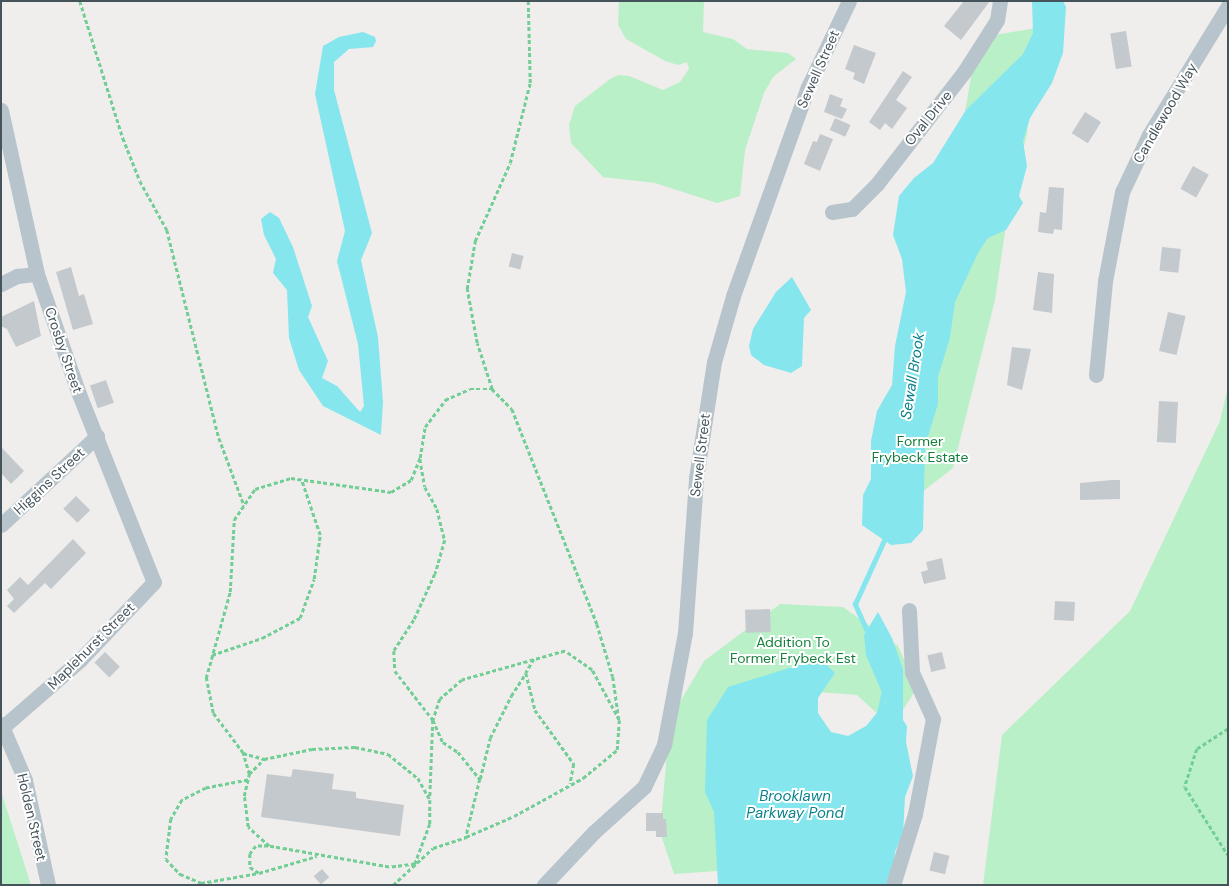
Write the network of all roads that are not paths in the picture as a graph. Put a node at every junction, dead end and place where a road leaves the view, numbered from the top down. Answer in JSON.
{"nodes":[{"id":1,"x":849,"y":1,"type":"edge"},
{"id":2,"x":1000,"y":1,"type":"edge"},
{"id":3,"x":1228,"y":6,"type":"edge"},
{"id":4,"x":1,"y":110,"type":"edge"},
{"id":5,"x":5,"y":145,"type":"edge"},
{"id":6,"x":832,"y":212,"type":"dead end"},
{"id":7,"x":37,"y":274,"type":"junction"},
{"id":8,"x":1,"y":284,"type":"edge"},
{"id":9,"x":1096,"y":375,"type":"dead end"},
{"id":10,"x":97,"y":436,"type":"junction"},
{"id":11,"x":1,"y":525,"type":"edge"},
{"id":12,"x":154,"y":582,"type":"joint"},
{"id":13,"x":909,"y":610,"type":"dead end"},
{"id":14,"x":2,"y":726,"type":"edge"},
{"id":15,"x":48,"y":885,"type":"edge"},
{"id":16,"x":544,"y":885,"type":"edge"},
{"id":17,"x":893,"y":885,"type":"edge"}],
"edges":[{"from":1,"to":16,"type":"street","name":"Sewell Street"},
{"from":2,"to":6,"type":"street","name":"Oval Drive"},
{"from":3,"to":9,"type":"street","name":"Candlewood Way"},
{"from":4,"to":5,"type":"street","name":"Crosby Street"},
{"from":5,"to":7,"type":"street","name":"Crosby Street"},
{"from":7,"to":8,"type":"street"},
{"from":7,"to":10,"type":"street","name":"Crosby Street"},
{"from":10,"to":11,"type":"street","name":"Higgins Street"},
{"from":10,"to":12,"type":"street","name":"Crosby Street"},
{"from":12,"to":14,"type":"street","name":"Maplehurst Street"},
{"from":13,"to":17,"type":"street"},
{"from":14,"to":15,"type":"street","name":"Holden Street"}]}
